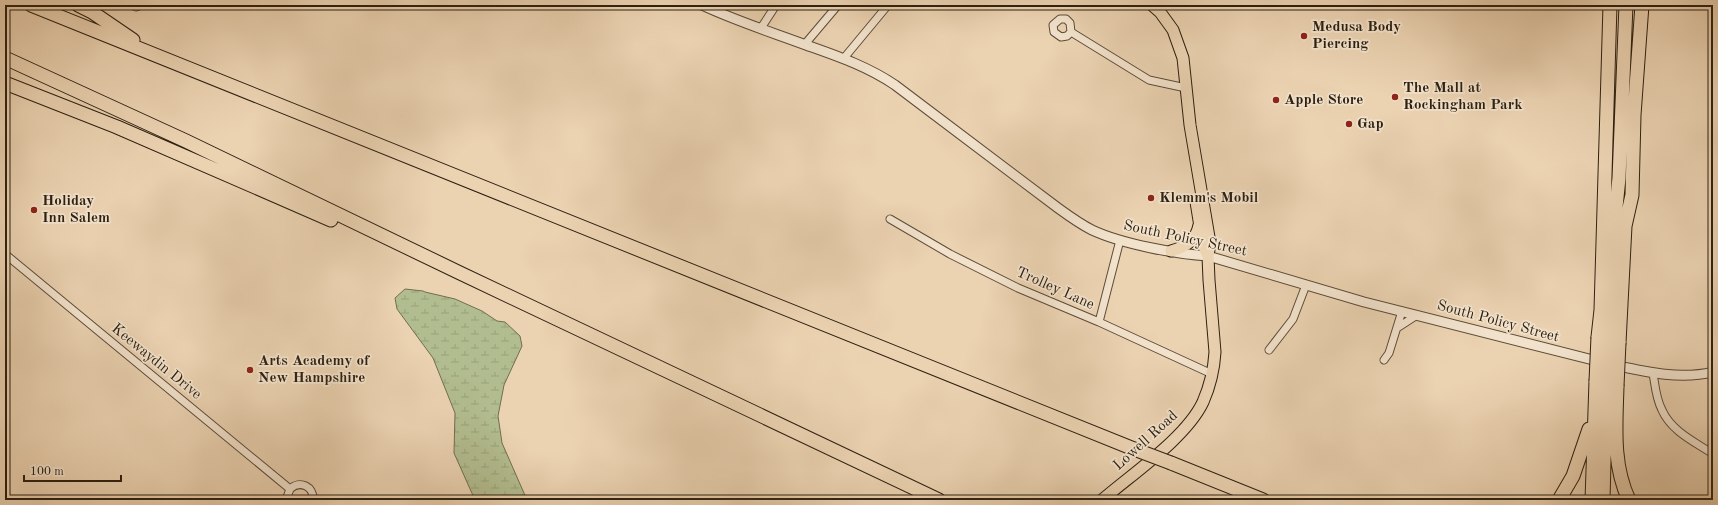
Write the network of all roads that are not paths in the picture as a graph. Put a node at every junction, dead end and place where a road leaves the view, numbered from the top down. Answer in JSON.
{"nodes":[{"id":1,"x":31,"y":5,"type":"edge"},
{"id":2,"x":78,"y":5,"type":"edge"},
{"id":3,"x":132,"y":5,"type":"edge"},
{"id":4,"x":142,"y":5,"type":"edge"},
{"id":5,"x":702,"y":5,"type":"edge"},
{"id":6,"x":776,"y":5,"type":"edge"},
{"id":7,"x":838,"y":5,"type":"edge"},
{"id":8,"x":888,"y":5,"type":"edge"},
{"id":9,"x":1152,"y":5,"type":"edge"},
{"id":10,"x":1610,"y":5,"type":"edge"},
{"id":11,"x":1626,"y":5,"type":"edge"},
{"id":12,"x":1642,"y":5,"type":"edge"},
{"id":13,"x":761,"y":28,"type":"junction"},
{"id":14,"x":1071,"y":32,"type":"dead end"},
{"id":15,"x":805,"y":44,"type":"junction"},
{"id":16,"x":154,"y":55,"type":"junction"},
{"id":17,"x":5,"y":58,"type":"edge"},
{"id":18,"x":844,"y":58,"type":"junction"},
{"id":19,"x":5,"y":83,"type":"edge"},
{"id":20,"x":1186,"y":88,"type":"junction"},
{"id":21,"x":1190,"y":125,"type":"junction"},
{"id":22,"x":1619,"y":178,"type":"junction"},
{"id":23,"x":890,"y":219,"type":"dead end"},
{"id":24,"x":1199,"y":225,"type":"junction"},
{"id":25,"x":1626,"y":226,"type":"junction"},
{"id":26,"x":1120,"y":240,"type":"junction"},
{"id":27,"x":1171,"y":251,"type":"junction"},
{"id":28,"x":5,"y":254,"type":"edge"},
{"id":29,"x":1208,"y":256,"type":"junction"},
{"id":30,"x":460,"y":273,"type":"junction"},
{"id":31,"x":1306,"y":285,"type":"junction"},
{"id":32,"x":1402,"y":311,"type":"junction"},
{"id":33,"x":1417,"y":315,"type":"junction"},
{"id":34,"x":1099,"y":322,"type":"junction"},
{"id":35,"x":1396,"y":328,"type":"junction"},
{"id":36,"x":1609,"y":340,"type":"junction"},
{"id":37,"x":1269,"y":350,"type":"dead end"},
{"id":38,"x":1384,"y":360,"type":"dead end"},
{"id":39,"x":1713,"y":372,"type":"edge"},
{"id":40,"x":1653,"y":373,"type":"junction"},
{"id":41,"x":1212,"y":374,"type":"junction"},
{"id":42,"x":1606,"y":383,"type":"junction"},
{"id":43,"x":1594,"y":410,"type":"junction"},
{"id":44,"x":1713,"y":454,"type":"edge"},
{"id":45,"x":290,"y":489,"type":"junction"},
{"id":46,"x":1242,"y":492,"type":"junction"},
{"id":47,"x":286,"y":500,"type":"edge"},
{"id":48,"x":313,"y":500,"type":"edge"},
{"id":49,"x":939,"y":500,"type":"edge"},
{"id":50,"x":1102,"y":500,"type":"edge"},
{"id":51,"x":1263,"y":500,"type":"edge"},
{"id":52,"x":1274,"y":500,"type":"edge"},
{"id":53,"x":1559,"y":500,"type":"edge"},
{"id":54,"x":1592,"y":500,"type":"edge"},
{"id":55,"x":1603,"y":500,"type":"edge"},
{"id":56,"x":1629,"y":500,"type":"edge"}],
"edges":[{"from":1,"to":16,"type":"highway"},
{"from":2,"to":16,"type":"highway"},
{"from":3,"to":4,"type":"street"},
{"from":5,"to":13,"type":"street","name":"South Policy Street"},
{"from":6,"to":13,"type":"street"},
{"from":7,"to":15,"type":"street"},
{"from":8,"to":18,"type":"street"},
{"from":9,"to":20,"type":"main road"},
{"from":10,"to":36,"type":"highway"},
{"from":11,"to":22,"type":"highway"},
{"from":12,"to":25,"type":"highway"},
{"from":13,"to":15,"type":"street","name":"South Policy Street"},
{"from":14,"to":20,"type":"street"},
{"from":15,"to":18,"type":"street","name":"South Policy Street"},
{"from":16,"to":46,"type":"highway","bridge":true},
{"from":17,"to":30,"type":"highway"},
{"from":18,"to":26,"type":"street","name":"South Policy Street"},
{"from":19,"to":30,"type":"highway"},
{"from":20,"to":21,"type":"main road"},
{"from":21,"to":24,"type":"main road"},
{"from":21,"to":29,"type":"main road"},
{"from":22,"to":25,"type":"highway"},
{"from":22,"to":36,"type":"highway"},
{"from":23,"to":34,"type":"street","name":"Trolley Lane"},
{"from":24,"to":27,"type":"main road"},
{"from":24,"to":29,"type":"main road"},
{"from":25,"to":36,"type":"highway"},
{"from":26,"to":27,"type":"street","name":"South Policy Street"},
{"from":26,"to":34,"type":"street"},
{"from":27,"to":29,"type":"street","name":"South Policy Street"},
{"from":28,"to":45,"type":"street","name":"Keewaydin Drive"},
{"from":29,"to":31,"type":"street","name":"South Policy Street"},
{"from":29,"to":41,"type":"main road","name":"Lowell Road"},
{"from":30,"to":49,"type":"highway"},
{"from":31,"to":32,"type":"street","name":"South Policy Street"},
{"from":31,"to":37,"type":"street"},
{"from":32,"to":33,"type":"street","name":"South Policy Street"},
{"from":32,"to":35,"type":"street"},
{"from":33,"to":35,"type":"street"},
{"from":33,"to":40,"type":"street","name":"South Policy Street"},
{"from":34,"to":41,"type":"street","name":"Trolley Lane"},
{"from":35,"to":38,"type":"street"},
{"from":36,"to":42,"type":"highway","bridge":true},
{"from":36,"to":42,"type":"highway","bridge":true},
{"from":39,"to":40,"type":"street","name":"South Policy Street"},
{"from":40,"to":44,"type":"street"},
{"from":41,"to":50,"type":"main road","name":"Lowell Road"},
{"from":42,"to":43,"type":"highway"},
{"from":42,"to":55,"type":"highway"},
{"from":42,"to":56,"type":"highway"},
{"from":43,"to":53,"type":"highway"},
{"from":43,"to":54,"type":"highway"},
{"from":45,"to":47,"type":"street"},
{"from":45,"to":48,"type":"street"},
{"from":46,"to":51,"type":"highway"},
{"from":46,"to":52,"type":"highway"}]}
